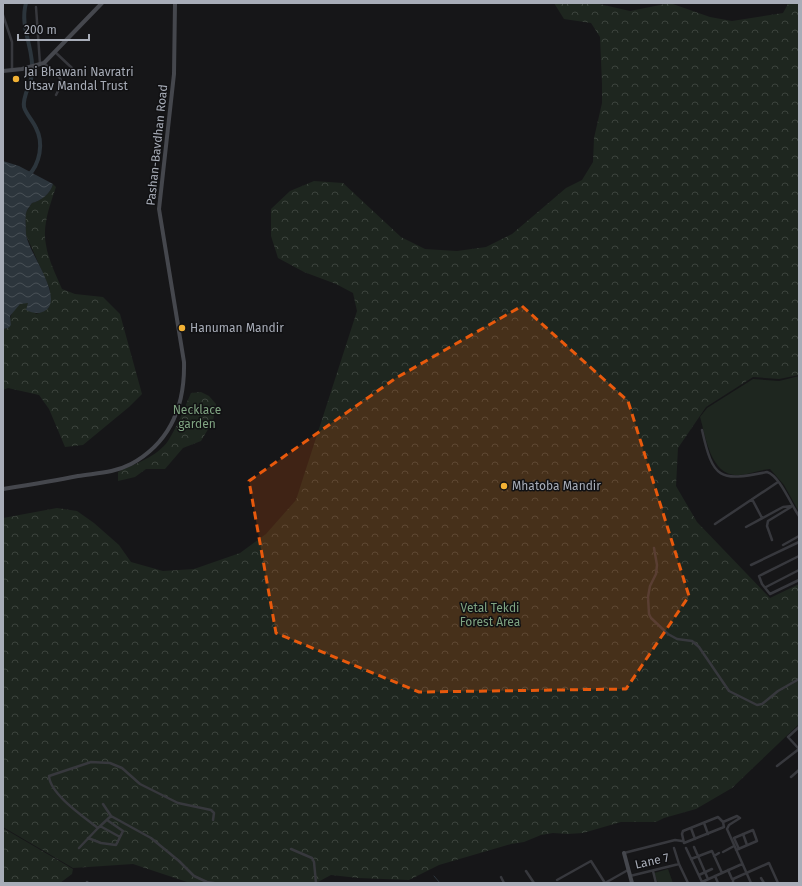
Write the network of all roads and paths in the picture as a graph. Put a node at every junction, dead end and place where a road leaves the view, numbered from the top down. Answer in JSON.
{"nodes":[{"id":1,"x":102,"y":3,"type":"edge"},
{"id":2,"x":175,"y":3,"type":"edge"},
{"id":3,"x":36,"y":6,"type":"dead end"},
{"id":4,"x":3,"y":15,"type":"edge"},
{"id":5,"x":54,"y":52,"type":"junction"},
{"id":6,"x":40,"y":64,"type":"junction"},
{"id":7,"x":72,"y":68,"type":"dead end"},
{"id":8,"x":12,"y":70,"type":"junction"},
{"id":9,"x":3,"y":71,"type":"edge"},
{"id":10,"x":56,"y":95,"type":"dead end"},
{"id":11,"x":702,"y":430,"type":"dead end"},
{"id":12,"x":778,"y":482,"type":"junction"},
{"id":13,"x":3,"y":489,"type":"edge"},
{"id":14,"x":752,"y":499,"type":"junction"},
{"id":15,"x":792,"y":506,"type":"junction"},
{"id":16,"x":799,"y":516,"type":"edge"},
{"id":17,"x":762,"y":518,"type":"junction"},
{"id":18,"x":715,"y":524,"type":"dead end"},
{"id":19,"x":746,"y":527,"type":"dead end"},
{"id":20,"x":799,"y":536,"type":"edge"},
{"id":21,"x":772,"y":540,"type":"dead end"},
{"id":22,"x":799,"y":542,"type":"edge"},
{"id":23,"x":783,"y":545,"type":"dead end"},
{"id":24,"x":654,"y":548,"type":"dead end"},
{"id":25,"x":799,"y":556,"type":"edge"},
{"id":26,"x":751,"y":565,"type":"dead end"},
{"id":27,"x":799,"y":570,"type":"edge"},
{"id":28,"x":799,"y":580,"type":"edge"},
{"id":29,"x":765,"y":588,"type":"junction"},
{"id":30,"x":799,"y":679,"type":"edge"},
{"id":31,"x":799,"y":727,"type":"edge"},
{"id":32,"x":799,"y":749,"type":"edge"},
{"id":33,"x":777,"y":766,"type":"dead end"},
{"id":34,"x":799,"y":770,"type":"edge"},
{"id":35,"x":791,"y":777,"type":"dead end"},
{"id":36,"x":103,"y":804,"type":"dead end"},
{"id":37,"x":111,"y":816,"type":"junction"},
{"id":38,"x":107,"y":820,"type":"junction"},
{"id":39,"x":213,"y":820,"type":"dead end"},
{"id":40,"x":723,"y":822,"type":"junction"},
{"id":41,"x":704,"y":823,"type":"junction"},
{"id":42,"x":99,"y":827,"type":"junction"},
{"id":43,"x":690,"y":828,"type":"junction"},
{"id":44,"x":708,"y":834,"type":"junction"},
{"id":45,"x":743,"y":834,"type":"junction"},
{"id":46,"x":120,"y":837,"type":"junction"},
{"id":47,"x":88,"y":838,"type":"junction"},
{"id":48,"x":695,"y":839,"type":"junction"},
{"id":49,"x":682,"y":841,"type":"dead end"},
{"id":50,"x":748,"y":845,"type":"junction"},
{"id":51,"x":734,"y":846,"type":"junction"},
{"id":52,"x":694,"y":847,"type":"dead end"},
{"id":53,"x":79,"y":848,"type":"dead end"},
{"id":54,"x":674,"y":848,"type":"dead end"},
{"id":55,"x":686,"y":848,"type":"dead end"},
{"id":56,"x":291,"y":849,"type":"dead end"},
{"id":57,"x":738,"y":849,"type":"junction"},
{"id":58,"x":624,"y":853,"type":"joint"},
{"id":59,"x":698,"y":856,"type":"junction"},
{"id":60,"x":714,"y":856,"type":"junction"},
{"id":61,"x":692,"y":859,"type":"junction"},
{"id":62,"x":679,"y":864,"type":"junction"},
{"id":63,"x":742,"y":864,"type":"junction"},
{"id":64,"x":712,"y":869,"type":"dead end"},
{"id":65,"x":628,"y":870,"type":"junction"},
{"id":66,"x":728,"y":870,"type":"junction"},
{"id":67,"x":526,"y":871,"type":"dead end"},
{"id":68,"x":653,"y":871,"type":"junction"},
{"id":69,"x":705,"y":873,"type":"junction"},
{"id":70,"x":722,"y":873,"type":"junction"},
{"id":71,"x":746,"y":873,"type":"junction"},
{"id":72,"x":699,"y":875,"type":"junction"},
{"id":73,"x":630,"y":876,"type":"junction"},
{"id":74,"x":715,"y":876,"type":"junction"},
{"id":75,"x":501,"y":877,"type":"dead end"},
{"id":76,"x":761,"y":878,"type":"dead end"},
{"id":77,"x":708,"y":879,"type":"junction"},
{"id":78,"x":557,"y":880,"type":"dead end"},
{"id":79,"x":732,"y":880,"type":"junction"},
{"id":80,"x":214,"y":883,"type":"edge"},
{"id":81,"x":316,"y":883,"type":"edge"},
{"id":82,"x":504,"y":883,"type":"edge"},
{"id":83,"x":534,"y":883,"type":"edge"},
{"id":84,"x":606,"y":883,"type":"edge"},
{"id":85,"x":631,"y":883,"type":"edge"},
{"id":86,"x":656,"y":883,"type":"edge"},
{"id":87,"x":688,"y":883,"type":"edge"},
{"id":88,"x":718,"y":883,"type":"edge"},
{"id":89,"x":734,"y":883,"type":"edge"},
{"id":90,"x":751,"y":883,"type":"edge"},
{"id":91,"x":764,"y":883,"type":"edge"},
{"id":92,"x":778,"y":883,"type":"edge"}],
"edges":[{"from":1,"to":5,"type":"main road"},
{"from":2,"to":13,"type":"main road","name":"Pashan-Bavdhan Road"},
{"from":3,"to":6,"type":"street"},
{"from":4,"to":8,"type":"street"},
{"from":5,"to":6,"type":"main road"},
{"from":5,"to":7,"type":"street"},
{"from":6,"to":8,"type":"main road"},
{"from":6,"to":10,"type":"street"},
{"from":8,"to":9,"type":"main road"},
{"from":11,"to":12,"type":"street"},
{"from":12,"to":14,"type":"street"},
{"from":12,"to":15,"type":"street"},
{"from":14,"to":17,"type":"street"},
{"from":14,"to":18,"type":"street"},
{"from":15,"to":16,"type":"street"},
{"from":15,"to":17,"type":"street"},
{"from":15,"to":21,"type":"street"},
{"from":17,"to":19,"type":"street"},
{"from":20,"to":23,"type":"street"},
{"from":22,"to":26,"type":"street"},
{"from":24,"to":30,"type":"street"},
{"from":25,"to":29,"type":"street"},
{"from":27,"to":29,"type":"street"},
{"from":28,"to":29,"type":"street"},
{"from":31,"to":32,"type":"street"},
{"from":32,"to":33,"type":"street"},
{"from":34,"to":35,"type":"street"},
{"from":36,"to":37,"type":"street"},
{"from":37,"to":38,"type":"street"},
{"from":37,"to":80,"type":"street"},
{"from":38,"to":42,"type":"street"},
{"from":38,"to":46,"type":"street"},
{"from":39,"to":42,"type":"street"},
{"from":40,"to":41,"type":"street"},
{"from":40,"to":44,"type":"street"},
{"from":40,"to":51,"type":"street"},
{"from":41,"to":43,"type":"street"},
{"from":41,"to":44,"type":"street"},
{"from":42,"to":46,"type":"street"},
{"from":42,"to":47,"type":"street"},
{"from":43,"to":48,"type":"street"},
{"from":43,"to":48,"type":"street"},
{"from":44,"to":48,"type":"street"},
{"from":45,"to":50,"type":"street"},
{"from":45,"to":50,"type":"street"},
{"from":45,"to":57,"type":"street"},
{"from":46,"to":47,"type":"street"},
{"from":47,"to":53,"type":"street"},
{"from":49,"to":58,"type":"street"},
{"from":50,"to":57,"type":"street"},
{"from":51,"to":57,"type":"street"},
{"from":51,"to":60,"type":"street"},
{"from":52,"to":59,"type":"street"},
{"from":54,"to":62,"type":"street"},
{"from":55,"to":61,"type":"street"},
{"from":56,"to":81,"type":"street"},
{"from":57,"to":63,"type":"street"},
{"from":58,"to":65,"type":"main road"},
{"from":59,"to":60,"type":"street"},
{"from":59,"to":61,"type":"street"},
{"from":59,"to":69,"type":"street"},
{"from":60,"to":70,"type":"street"},
{"from":61,"to":72,"type":"street"},
{"from":62,"to":68,"type":"street","name":"Lane 7"},
{"from":62,"to":87,"type":"street"},
{"from":63,"to":66,"type":"street"},
{"from":63,"to":71,"type":"street"},
{"from":64,"to":69,"type":"street"},
{"from":65,"to":73,"type":"main road"},
{"from":65,"to":84,"type":"street"},
{"from":66,"to":70,"type":"street"},
{"from":66,"to":79,"type":"street"},
{"from":67,"to":83,"type":"street"},
{"from":68,"to":73,"type":"street","name":"Lane 7"},
{"from":68,"to":86,"type":"street"},
{"from":69,"to":72,"type":"street"},
{"from":69,"to":77,"type":"street"},
{"from":70,"to":74,"type":"street"},
{"from":71,"to":79,"type":"street"},
{"from":71,"to":90,"type":"street"},
{"from":71,"to":92,"type":"street"},
{"from":72,"to":77,"type":"street"},
{"from":73,"to":85,"type":"main road"},
{"from":74,"to":77,"type":"street"},
{"from":74,"to":88,"type":"street"},
{"from":75,"to":82,"type":"street"},
{"from":76,"to":91,"type":"street"},
{"from":78,"to":84,"type":"street"},
{"from":79,"to":89,"type":"street"}]}
